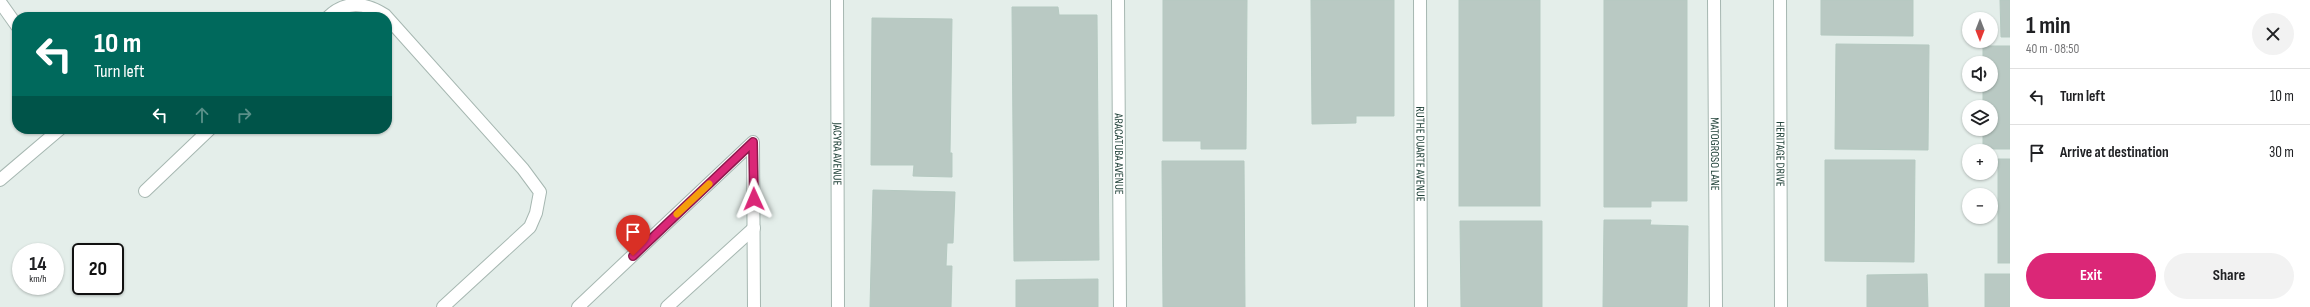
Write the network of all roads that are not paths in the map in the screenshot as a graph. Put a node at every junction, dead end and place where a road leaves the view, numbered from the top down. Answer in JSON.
{"nodes":[{"id":1,"x":837,"y":0,"type":"edge"},
{"id":2,"x":1118,"y":0,"type":"edge"},
{"id":3,"x":1420,"y":0,"type":"edge"},
{"id":4,"x":1714,"y":0,"type":"edge"},
{"id":5,"x":1780,"y":0,"type":"edge"},
{"id":6,"x":0,"y":2,"type":"edge"},
{"id":7,"x":370,"y":3,"type":"edge"},
{"id":8,"x":337,"y":12,"type":"edge"},
{"id":9,"x":381,"y":12,"type":"edge"},
{"id":10,"x":12,"y":19,"type":"edge"},
{"id":11,"x":392,"y":23,"type":"edge"},
{"id":12,"x":54,"y":134,"type":"edge"},
{"id":13,"x":205,"y":134,"type":"edge"},
{"id":14,"x":0,"y":180,"type":"edge"},
{"id":15,"x":145,"y":191,"type":"dead end"},
{"id":16,"x":754,"y":228,"type":"junction"},
{"id":17,"x":443,"y":307,"type":"edge"},
{"id":18,"x":578,"y":307,"type":"edge"},
{"id":19,"x":667,"y":307,"type":"edge"},
{"id":20,"x":754,"y":307,"type":"edge"},
{"id":21,"x":838,"y":307,"type":"edge"},
{"id":22,"x":1120,"y":307,"type":"edge"},
{"id":23,"x":1421,"y":307,"type":"edge"},
{"id":24,"x":1716,"y":307,"type":"edge"},
{"id":25,"x":1781,"y":307,"type":"edge"}],
"edges":[{"from":1,"to":21,"type":"street","name":"JACYRA AVENUE"},
{"from":2,"to":22,"type":"street","name":"ARACATUBA AVENUE"},
{"from":3,"to":23,"type":"street","name":"RUTHE DUARTE AVENUE"},
{"from":4,"to":24,"type":"street","name":"MATOGROSO LANE"},
{"from":5,"to":25,"type":"street","name":"HERITAGE DRIVE"},
{"from":6,"to":10,"type":"street"},
{"from":7,"to":8,"type":"street"},
{"from":7,"to":9,"type":"street"},
{"from":11,"to":17,"type":"street"},
{"from":12,"to":14,"type":"street"},
{"from":13,"to":15,"type":"street"},
{"from":16,"to":18,"type":"street"},
{"from":16,"to":19,"type":"street"},
{"from":16,"to":20,"type":"street"}]}
